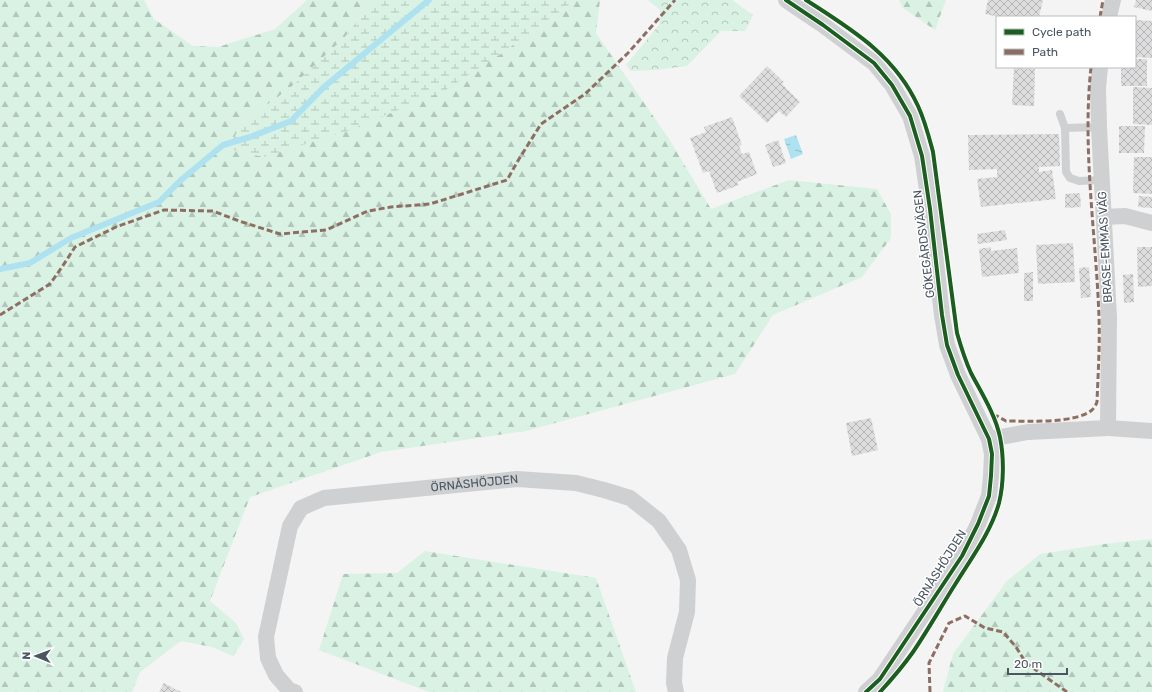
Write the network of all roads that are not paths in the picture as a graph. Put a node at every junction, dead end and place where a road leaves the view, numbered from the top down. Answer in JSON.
{"nodes":[{"id":1,"x":786,"y":0,"type":"edge"},
{"id":2,"x":1113,"y":0,"type":"edge"},
{"id":3,"x":1109,"y":16,"type":"edge"},
{"id":4,"x":1100,"y":68,"type":"edge"},
{"id":5,"x":1060,"y":114,"type":"dead end"},
{"id":6,"x":1065,"y":128,"type":"junction"},
{"id":7,"x":1099,"y":128,"type":"junction"},
{"id":8,"x":1102,"y":180,"type":"junction"},
{"id":9,"x":1104,"y":217,"type":"junction"},
{"id":10,"x":1152,"y":223,"type":"edge"},
{"id":11,"x":1108,"y":428,"type":"junction"},
{"id":12,"x":1152,"y":431,"type":"edge"},
{"id":13,"x":989,"y":439,"type":"junction"},
{"id":14,"x":295,"y":692,"type":"edge"},
{"id":15,"x":676,"y":692,"type":"edge"},
{"id":16,"x":866,"y":692,"type":"edge"}],
"edges":[{"from":1,"to":13,"type":"street","name":"GÖKEGÅRDSVÄGEN"},
{"from":2,"to":3,"type":"street"},
{"from":4,"to":7,"type":"street","name":"BRASE-EMMAS VÄG"},
{"from":5,"to":6,"type":"lane"},
{"from":6,"to":7,"type":"lane"},
{"from":6,"to":8,"type":"lane"},
{"from":7,"to":8,"type":"street","name":"BRASE-EMMAS VÄG"},
{"from":8,"to":9,"type":"street","name":"BRASE-EMMAS VÄG"},
{"from":9,"to":10,"type":"street"},
{"from":9,"to":11,"type":"street","name":"BRASE-EMMAS VÄG"},
{"from":11,"to":12,"type":"street"},
{"from":11,"to":13,"type":"street"},
{"from":13,"to":16,"type":"street","name":"ÖRNÅSHÖJDEN"},
{"from":14,"to":15,"type":"street","name":"ÖRNÅSHÖJDEN"}]}
